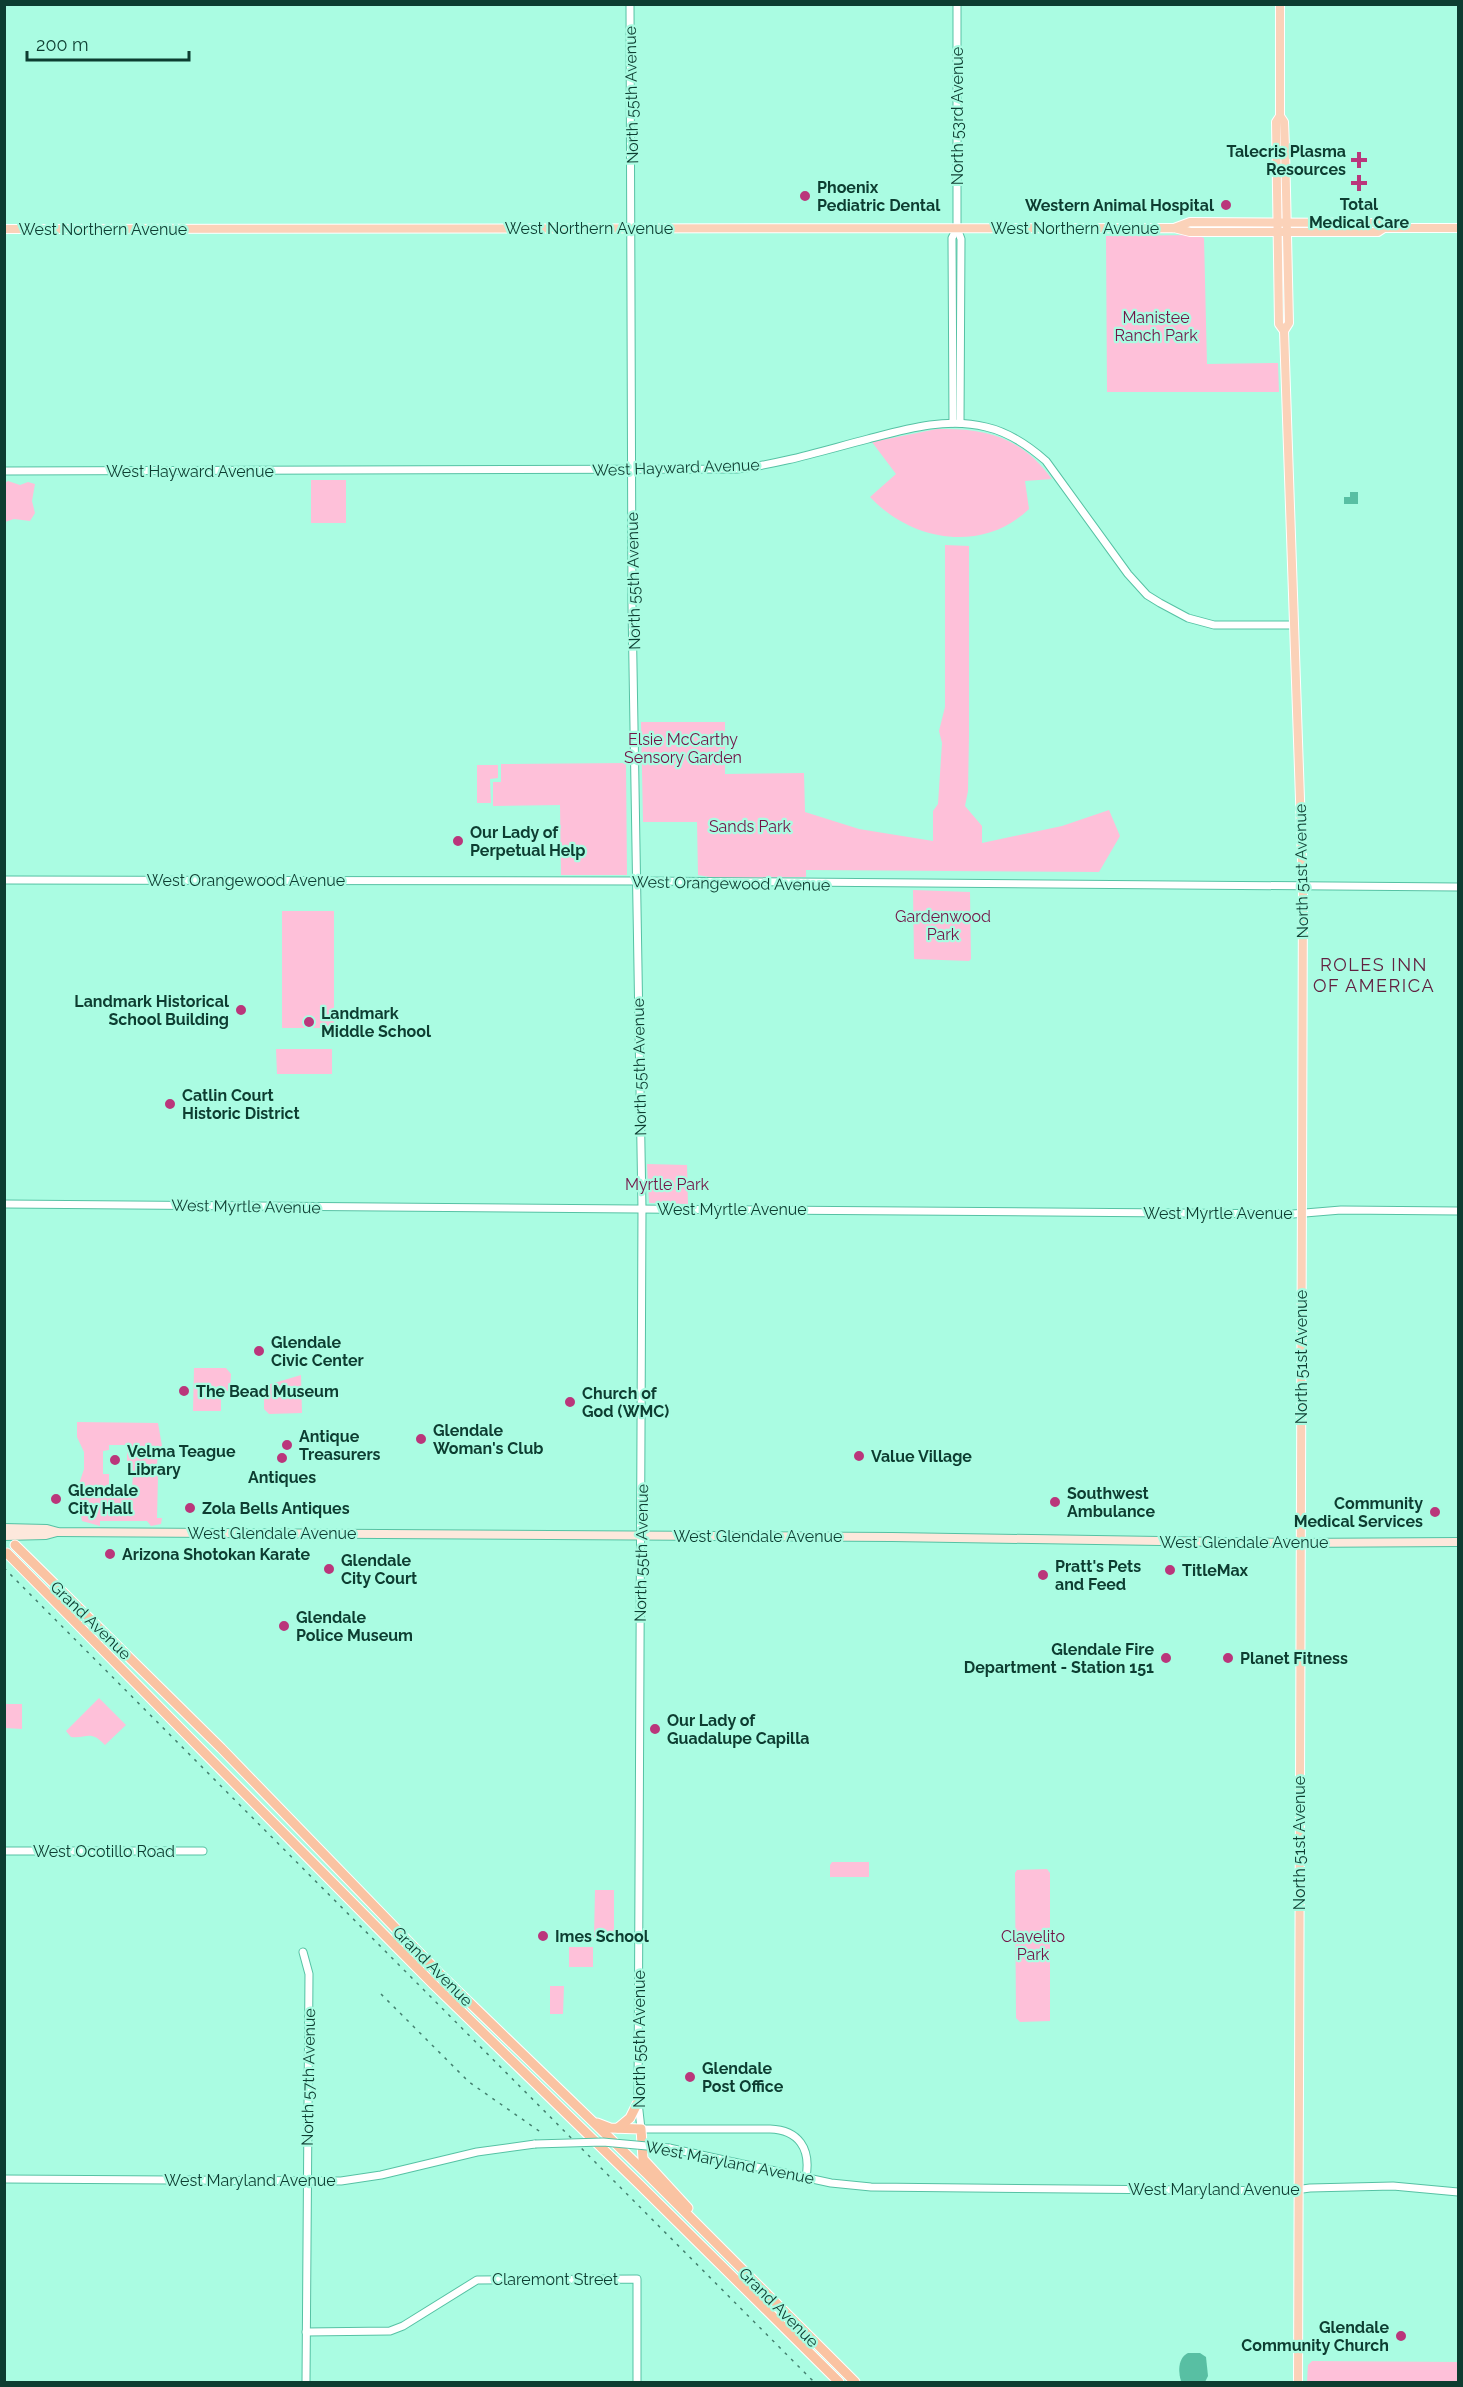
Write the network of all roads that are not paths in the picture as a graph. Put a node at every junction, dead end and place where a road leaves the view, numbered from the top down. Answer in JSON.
{"nodes":[{"id":1,"x":630,"y":4,"type":"edge"},
{"id":2,"x":957,"y":4,"type":"edge"},
{"id":3,"x":1280,"y":4,"type":"edge"},
{"id":4,"x":1281,"y":223,"type":"junction"},
{"id":5,"x":633,"y":228,"type":"junction"},
{"id":6,"x":957,"y":228,"type":"junction"},
{"id":7,"x":1173,"y":228,"type":"junction"},
{"id":8,"x":1384,"y":228,"type":"junction"},
{"id":9,"x":1458,"y":228,"type":"edge"},
{"id":10,"x":4,"y":229,"type":"edge"},
{"id":11,"x":1282,"y":232,"type":"junction"},
{"id":12,"x":956,"y":423,"type":"junction"},
{"id":13,"x":632,"y":470,"type":"junction"},
{"id":14,"x":4,"y":471,"type":"edge"},
{"id":15,"x":1294,"y":625,"type":"junction"},
{"id":16,"x":4,"y":879,"type":"edge"},
{"id":17,"x":636,"y":881,"type":"junction"},
{"id":18,"x":1303,"y":886,"type":"junction"},
{"id":19,"x":1458,"y":887,"type":"edge"},
{"id":20,"x":4,"y":1204,"type":"edge"},
{"id":21,"x":642,"y":1209,"type":"junction"},
{"id":22,"x":1458,"y":1211,"type":"edge"},
{"id":23,"x":1302,"y":1213,"type":"junction"},
{"id":24,"x":4,"y":1528,"type":"edge"},
{"id":25,"x":58,"y":1532,"type":"junction"},
{"id":26,"x":642,"y":1536,"type":"junction"},
{"id":27,"x":9,"y":1539,"type":"edge"},
{"id":28,"x":1458,"y":1542,"type":"edge"},
{"id":29,"x":1300,"y":1543,"type":"junction"},
{"id":30,"x":7,"y":1553,"type":"dead end"},
{"id":31,"x":4,"y":1851,"type":"edge"},
{"id":32,"x":203,"y":1851,"type":"dead end"},
{"id":33,"x":303,"y":1952,"type":"dead end"},
{"id":34,"x":638,"y":2102,"type":"junction"},
{"id":35,"x":587,"y":2117,"type":"junction"},
{"id":36,"x":617,"y":2128,"type":"junction"},
{"id":37,"x":641,"y":2129,"type":"junction"},
{"id":38,"x":806,"y":2177,"type":"junction"},
{"id":39,"x":4,"y":2179,"type":"edge"},
{"id":40,"x":306,"y":2182,"type":"junction"},
{"id":41,"x":1299,"y":2189,"type":"junction"},
{"id":42,"x":1458,"y":2192,"type":"edge"},
{"id":43,"x":716,"y":2243,"type":"junction"},
{"id":44,"x":784,"y":2328,"type":"junction"},
{"id":45,"x":306,"y":2332,"type":"junction"},
{"id":46,"x":819,"y":2347,"type":"junction"},
{"id":47,"x":306,"y":2382,"type":"edge"},
{"id":48,"x":637,"y":2382,"type":"edge"},
{"id":49,"x":839,"y":2382,"type":"edge"},
{"id":50,"x":855,"y":2382,"type":"edge"},
{"id":51,"x":1298,"y":2382,"type":"edge"}],
"edges":[{"from":1,"to":5,"type":"street","name":"North 55th Avenue"},
{"from":2,"to":6,"type":"street","name":"North 53rd Avenue"},
{"from":3,"to":4,"type":"main road","name":"North 51st Avenue"},
{"from":4,"to":7,"type":"main road","name":"West Northern Avenue"},
{"from":4,"to":8,"type":"main road","name":"West Northern Avenue"},
{"from":4,"to":11,"type":"main road","name":"North 51st Avenue"},
{"from":5,"to":6,"type":"main road","name":"West Northern Avenue"},
{"from":5,"to":10,"type":"main road","name":"West Northern Avenue"},
{"from":5,"to":13,"type":"street","name":"North 55th Avenue"},
{"from":6,"to":7,"type":"main road","name":"West Northern Avenue"},
{"from":6,"to":12,"type":"street","name":"North 53rd Avenue"},
{"from":7,"to":11,"type":"main road","name":"West Northern Avenue"},
{"from":8,"to":9,"type":"main road","name":"West Northern Avenue"},
{"from":8,"to":11,"type":"main road","name":"West Northern Avenue"},
{"from":11,"to":15,"type":"main road","name":"North 51st Avenue"},
{"from":12,"to":13,"type":"street","name":"West Hayward Avenue"},
{"from":12,"to":15,"type":"street","name":"West Hayward Avenue"},
{"from":13,"to":14,"type":"street","name":"West Hayward Avenue"},
{"from":13,"to":17,"type":"street","name":"North 55th Avenue"},
{"from":15,"to":18,"type":"main road","name":"North 51st Avenue"},
{"from":16,"to":17,"type":"street","name":"West Orangewood Avenue"},
{"from":17,"to":18,"type":"street","name":"West Orangewood Avenue"},
{"from":17,"to":21,"type":"street","name":"North 55th Avenue"},
{"from":18,"to":19,"type":"street","name":"West Orangewood Avenue"},
{"from":18,"to":23,"type":"main road","name":"North 51st Avenue"},
{"from":20,"to":21,"type":"street","name":"West Myrtle Avenue"},
{"from":21,"to":23,"type":"street","name":"West Myrtle Avenue"},
{"from":21,"to":26,"type":"street","name":"North 55th Avenue"},
{"from":22,"to":23,"type":"street","name":"West Myrtle Avenue"},
{"from":23,"to":29,"type":"main road","name":"North 51st Avenue"},
{"from":24,"to":25,"type":"main road","name":"West Glendale Avenue"},
{"from":25,"to":26,"type":"main road","name":"West Glendale Avenue"},
{"from":25,"to":27,"type":"main road","name":"West Glendale Avenue"},
{"from":26,"to":29,"type":"main road","name":"West Glendale Avenue"},
{"from":26,"to":34,"type":"street","name":"North 55th Avenue"},
{"from":27,"to":35,"type":"highway","name":"Grand Avenue"},
{"from":28,"to":29,"type":"main road","name":"West Glendale Avenue"},
{"from":29,"to":41,"type":"main road","name":"North 51st Avenue"},
{"from":30,"to":44,"type":"highway","name":"Grand Avenue"},
{"from":31,"to":32,"type":"street","name":"West Ocotillo Road"},
{"from":33,"to":40,"type":"street","name":"North 57th Avenue"},
{"from":34,"to":36,"type":"highway"},
{"from":34,"to":37,"type":"street","name":"North 55th Avenue"},
{"from":35,"to":36,"type":"highway"},
{"from":35,"to":43,"type":"highway","name":"Grand Avenue"},
{"from":36,"to":37,"type":"highway"},
{"from":37,"to":38,"type":"street"},
{"from":37,"to":43,"type":"highway"},
{"from":38,"to":40,"type":"street","name":"West Maryland Avenue","bridge":true},
{"from":38,"to":41,"type":"street","name":"West Maryland Avenue"},
{"from":39,"to":40,"type":"street","name":"West Maryland Avenue"},
{"from":40,"to":45,"type":"street","name":"North 57th Avenue"},
{"from":41,"to":42,"type":"street","name":"West Maryland Avenue"},
{"from":41,"to":51,"type":"main road","name":"North 51st Avenue"},
{"from":43,"to":46,"type":"highway","name":"Grand Avenue"},
{"from":44,"to":46,"type":"highway"},
{"from":44,"to":49,"type":"highway","name":"Grand Avenue"},
{"from":45,"to":47,"type":"street","name":"North 57th Avenue"},
{"from":45,"to":48,"type":"street","name":"Claremont Street"},
{"from":46,"to":50,"type":"highway","name":"Grand Avenue"}]}
